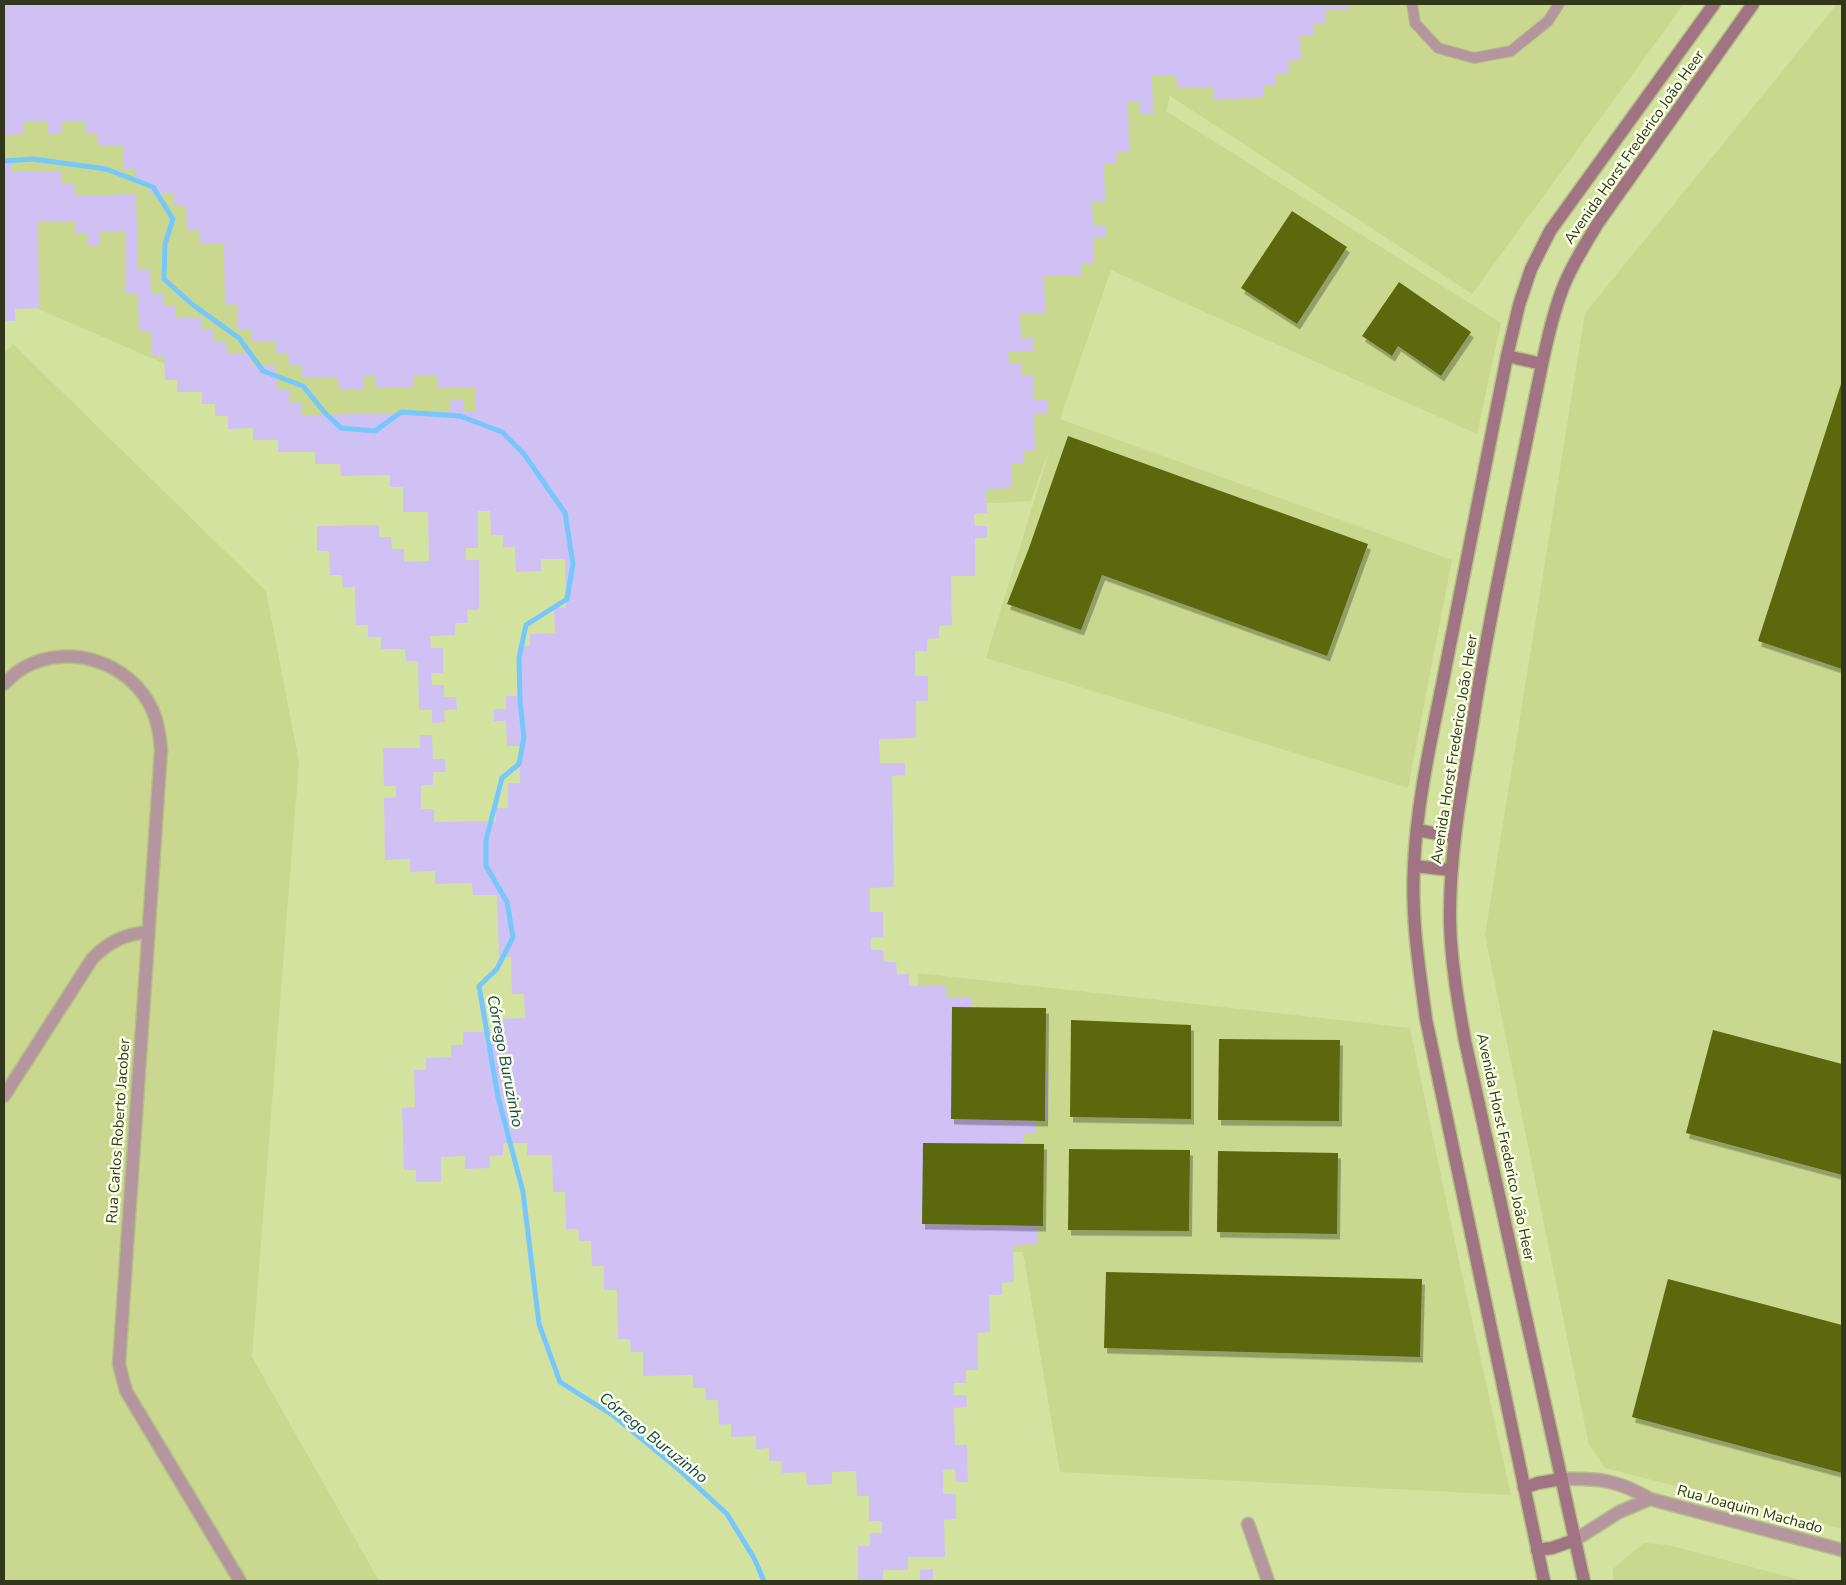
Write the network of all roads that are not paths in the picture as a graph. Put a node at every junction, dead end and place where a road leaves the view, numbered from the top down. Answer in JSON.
{"nodes":[{"id":1,"x":1412,"y":4,"type":"edge"},
{"id":2,"x":1559,"y":4,"type":"edge"},
{"id":3,"x":1714,"y":4,"type":"edge"},
{"id":4,"x":1753,"y":4,"type":"edge"},
{"id":5,"x":1507,"y":356,"type":"junction"},
{"id":6,"x":1542,"y":364,"type":"junction"},
{"id":7,"x":4,"y":684,"type":"edge"},
{"id":8,"x":1416,"y":830,"type":"junction"},
{"id":9,"x":1454,"y":837,"type":"junction"},
{"id":10,"x":1414,"y":866,"type":"junction"},
{"id":11,"x":1451,"y":870,"type":"junction"},
{"id":12,"x":148,"y":932,"type":"junction"},
{"id":13,"x":4,"y":1096,"type":"edge"},
{"id":14,"x":1562,"y":1478,"type":"junction"},
{"id":15,"x":1524,"y":1488,"type":"junction"},
{"id":16,"x":1650,"y":1499,"type":"junction"},
{"id":17,"x":1248,"y":1524,"type":"dead end"},
{"id":18,"x":1575,"y":1540,"type":"junction"},
{"id":19,"x":1537,"y":1550,"type":"junction"},
{"id":20,"x":1842,"y":1550,"type":"edge"},
{"id":21,"x":240,"y":1581,"type":"edge"},
{"id":22,"x":1268,"y":1581,"type":"edge"},
{"id":23,"x":1544,"y":1581,"type":"edge"},
{"id":24,"x":1584,"y":1581,"type":"edge"}],
"edges":[{"from":1,"to":2,"type":"lane"},
{"from":3,"to":5,"type":"main road","name":"Avenida Horst Frederico João Heer"},
{"from":4,"to":6,"type":"main road","name":"Avenida Horst Frederico João Heer"},
{"from":5,"to":6,"type":"main road"},
{"from":5,"to":8,"type":"main road","name":"Avenida Horst Frederico João Heer"},
{"from":6,"to":9,"type":"main road","name":"Avenida Horst Frederico João Heer"},
{"from":7,"to":12,"type":"street","name":"Rua Carlos Roberto Jacober"},
{"from":8,"to":9,"type":"main road"},
{"from":8,"to":10,"type":"main road","name":"Avenida Horst Frederico João Heer"},
{"from":9,"to":11,"type":"main road","name":"Avenida Horst Frederico João Heer"},
{"from":10,"to":11,"type":"main road"},
{"from":10,"to":15,"type":"main road","name":"Avenida Horst Frederico João Heer"},
{"from":11,"to":14,"type":"main road","name":"Avenida Horst Frederico João Heer"},
{"from":12,"to":13,"type":"street"},
{"from":12,"to":21,"type":"street","name":"Rua Carlos Roberto Jacober"},
{"from":14,"to":15,"type":"main road"},
{"from":14,"to":16,"type":"street","name":"Rua Joaquim Machado"},
{"from":14,"to":18,"type":"main road","name":"Avenida Horst Frederico João Heer"},
{"from":15,"to":19,"type":"main road","name":"Avenida Horst Frederico João Heer"},
{"from":16,"to":18,"type":"street"},
{"from":16,"to":20,"type":"street","name":"Rua Joaquim Machado"},
{"from":17,"to":22,"type":"street"},
{"from":18,"to":19,"type":"main road"},
{"from":18,"to":24,"type":"main road","name":"Avenida Horst Frederico João Heer"},
{"from":19,"to":23,"type":"main road","name":"Avenida Horst Frederico João Heer"}]}
